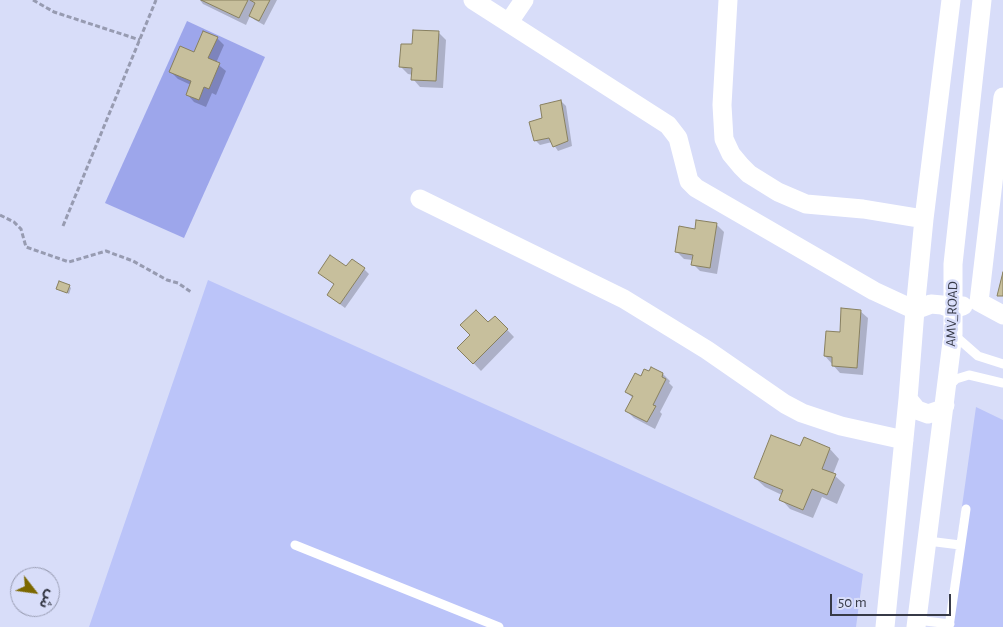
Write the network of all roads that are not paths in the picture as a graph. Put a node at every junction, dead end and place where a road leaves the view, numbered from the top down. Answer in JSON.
{"nodes":[{"id":1,"x":472,"y":0,"type":"edge"},
{"id":2,"x":524,"y":0,"type":"edge"},
{"id":3,"x":728,"y":0,"type":"edge"},
{"id":4,"x":950,"y":0,"type":"edge"},
{"id":5,"x":982,"y":0,"type":"edge"},
{"id":6,"x":509,"y":22,"type":"junction"},
{"id":7,"x":1003,"y":96,"type":"edge"},
{"id":8,"x":420,"y":199,"type":"dead end"},
{"id":9,"x":924,"y":219,"type":"junction"},
{"id":10,"x":979,"y":302,"type":"junction"},
{"id":11,"x":953,"y":309,"type":"junction"},
{"id":12,"x":915,"y":310,"type":"junction"},
{"id":13,"x":1003,"y":315,"type":"edge"},
{"id":14,"x":953,"y":334,"type":"junction"},
{"id":15,"x":1003,"y":364,"type":"edge"},
{"id":16,"x":1003,"y":383,"type":"edge"},
{"id":17,"x":946,"y":396,"type":"junction"},
{"id":18,"x":908,"y":399,"type":"junction"},
{"id":19,"x":904,"y":440,"type":"junction"},
{"id":20,"x":966,"y":509,"type":"dead end"},
{"id":21,"x":928,"y":541,"type":"junction"},
{"id":22,"x":960,"y":545,"type":"junction"},
{"id":23,"x":295,"y":546,"type":"dead end"},
{"id":24,"x":917,"y":623,"type":"edge"},
{"id":25,"x":949,"y":625,"type":"edge"},
{"id":26,"x":499,"y":627,"type":"edge"},
{"id":27,"x":885,"y":627,"type":"edge"}],
"edges":[{"from":1,"to":6,"type":"street"},
{"from":2,"to":6,"type":"street"},
{"from":3,"to":9,"type":"street"},
{"from":4,"to":9,"type":"street"},
{"from":5,"to":11,"type":"street","name":"AMV_ROAD"},
{"from":6,"to":12,"type":"street"},
{"from":7,"to":10,"type":"street"},
{"from":8,"to":19,"type":"street"},
{"from":9,"to":12,"type":"street"},
{"from":10,"to":11,"type":"street"},
{"from":10,"to":13,"type":"street"},
{"from":11,"to":12,"type":"street"},
{"from":11,"to":14,"type":"street","name":"AMV_ROAD"},
{"from":12,"to":18,"type":"street"},
{"from":14,"to":15,"type":"lane"},
{"from":14,"to":17,"type":"street","name":"AMV_ROAD"},
{"from":16,"to":17,"type":"lane"},
{"from":17,"to":18,"type":"street"},
{"from":17,"to":21,"type":"street","name":"AMV_ROAD"},
{"from":18,"to":19,"type":"street"},
{"from":19,"to":27,"type":"street"},
{"from":20,"to":22,"type":"lane"},
{"from":21,"to":22,"type":"lane"},
{"from":21,"to":24,"type":"street","name":"AMV_ROAD"},
{"from":22,"to":25,"type":"lane"},
{"from":23,"to":26,"type":"lane"},
{"from":24,"to":25,"type":"lane"}]}
